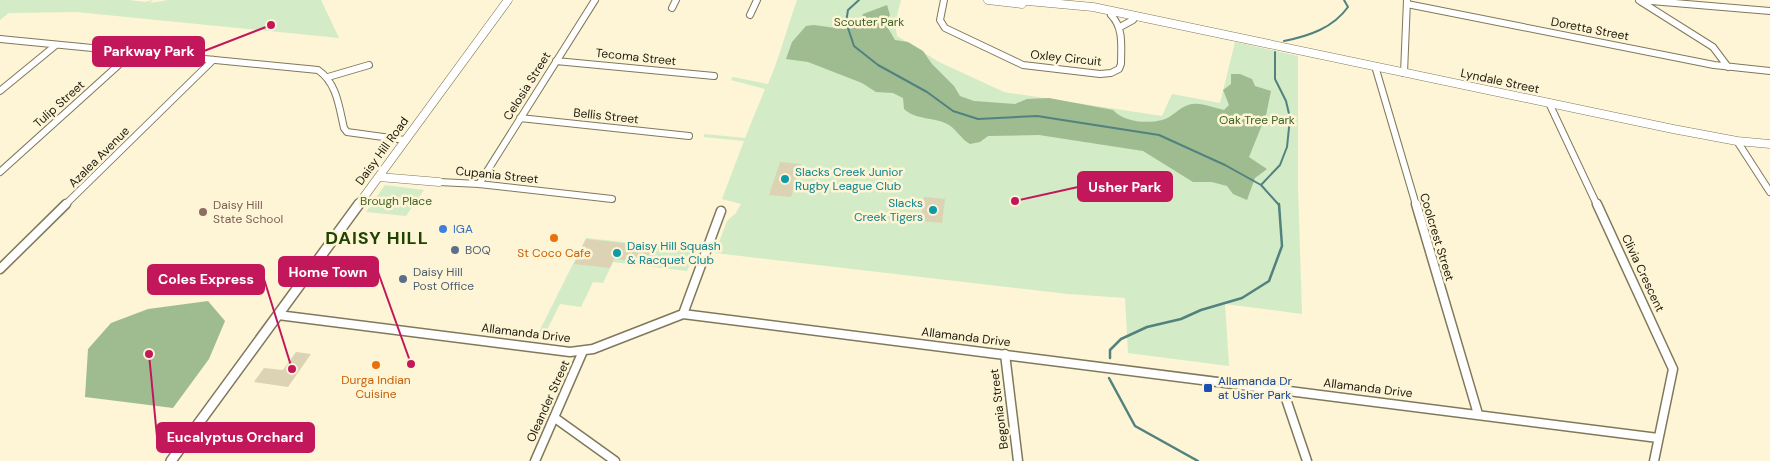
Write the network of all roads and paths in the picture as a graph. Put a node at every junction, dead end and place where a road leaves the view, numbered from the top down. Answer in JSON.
{"nodes":[{"id":1,"x":508,"y":0,"type":"edge"},
{"id":2,"x":595,"y":0,"type":"edge"},
{"id":3,"x":676,"y":0,"type":"edge"},
{"id":4,"x":757,"y":0,"type":"edge"},
{"id":5,"x":944,"y":0,"type":"edge"},
{"id":6,"x":988,"y":0,"type":"edge"},
{"id":7,"x":1017,"y":0,"type":"edge"},
{"id":8,"x":1639,"y":0,"type":"edge"},
{"id":9,"x":1038,"y":2,"type":"edge"},
{"id":10,"x":1407,"y":2,"type":"edge"},
{"id":11,"x":672,"y":8,"type":"dead end"},
{"id":12,"x":1770,"y":11,"type":"edge"},
{"id":13,"x":750,"y":15,"type":"dead end"},
{"id":14,"x":1111,"y":15,"type":"junction"},
{"id":15,"x":1133,"y":20,"type":"junction"},
{"id":16,"x":1120,"y":27,"type":"junction"},
{"id":17,"x":1227,"y":36,"type":"junction"},
{"id":18,"x":0,"y":39,"type":"edge"},
{"id":19,"x":56,"y":44,"type":"junction"},
{"id":20,"x":133,"y":52,"type":"junction"},
{"id":21,"x":213,"y":60,"type":"junction"},
{"id":22,"x":556,"y":61,"type":"junction"},
{"id":23,"x":369,"y":65,"type":"dead end"},
{"id":24,"x":1375,"y":66,"type":"junction"},
{"id":25,"x":1728,"y":67,"type":"junction"},
{"id":26,"x":1770,"y":71,"type":"edge"},
{"id":27,"x":1404,"y":73,"type":"junction"},
{"id":28,"x":714,"y":76,"type":"dead end"},
{"id":29,"x":328,"y":77,"type":"junction"},
{"id":30,"x":0,"y":91,"type":"edge"},
{"id":31,"x":1549,"y":103,"type":"junction"},
{"id":32,"x":520,"y":118,"type":"junction"},
{"id":33,"x":689,"y":136,"type":"dead end"},
{"id":34,"x":405,"y":140,"type":"junction"},
{"id":35,"x":1738,"y":141,"type":"junction"},
{"id":36,"x":1770,"y":144,"type":"edge"},
{"id":37,"x":0,"y":172,"type":"edge"},
{"id":38,"x":379,"y":177,"type":"junction"},
{"id":39,"x":439,"y":182,"type":"joint"},
{"id":40,"x":479,"y":184,"type":"junction"},
{"id":41,"x":1770,"y":192,"type":"edge"},
{"id":42,"x":612,"y":200,"type":"dead end"},
{"id":43,"x":721,"y":211,"type":"dead end"},
{"id":44,"x":0,"y":269,"type":"edge"},
{"id":45,"x":683,"y":314,"type":"junction"},
{"id":46,"x":278,"y":315,"type":"junction"},
{"id":47,"x":583,"y":351,"type":"junction"},
{"id":48,"x":1005,"y":354,"type":"junction"},
{"id":49,"x":1283,"y":390,"type":"junction"},
{"id":50,"x":1478,"y":414,"type":"junction"},
{"id":51,"x":555,"y":418,"type":"junction"},
{"id":52,"x":1658,"y":438,"type":"junction"},
{"id":53,"x":170,"y":461,"type":"edge"},
{"id":54,"x":535,"y":461,"type":"edge"},
{"id":55,"x":615,"y":461,"type":"edge"},
{"id":56,"x":1018,"y":461,"type":"edge"},
{"id":57,"x":1307,"y":461,"type":"edge"},
{"id":58,"x":1654,"y":461,"type":"edge"}],
"edges":[{"from":1,"to":34,"type":"street","name":"Daisy Hill Road"},
{"from":2,"to":22,"type":"street","name":"Celosia Street"},
{"from":3,"to":11,"type":"street"},
{"from":4,"to":13,"type":"street"},
{"from":5,"to":16,"type":"street","name":"Oxley Circuit"},
{"from":6,"to":9,"type":"street","name":"Lyndale Street"},
{"from":7,"to":9,"type":"street","name":"Lyndale Street"},
{"from":8,"to":12,"type":"street"},
{"from":8,"to":25,"type":"street"},
{"from":9,"to":14,"type":"street","name":"Lyndale Street"},
{"from":9,"to":17,"type":"street","name":"Lyndale Street"},
{"from":10,"to":25,"type":"street","name":"Doretta Street"},
{"from":10,"to":27,"type":"street"},
{"from":14,"to":15,"type":"street","name":"Lyndale Street"},
{"from":14,"to":16,"type":"street"},
{"from":15,"to":16,"type":"street"},
{"from":15,"to":17,"type":"street","name":"Lyndale Street"},
{"from":17,"to":24,"type":"street","name":"Lyndale Street"},
{"from":18,"to":19,"type":"street"},
{"from":19,"to":20,"type":"street"},
{"from":19,"to":30,"type":"street"},
{"from":20,"to":21,"type":"street"},
{"from":20,"to":37,"type":"street","name":"Tulip Street"},
{"from":21,"to":29,"type":"street"},
{"from":21,"to":44,"type":"street","name":"Azalea Avenue"},
{"from":22,"to":28,"type":"street","name":"Tecoma Street"},
{"from":22,"to":32,"type":"street","name":"Celosia Street"},
{"from":23,"to":29,"type":"street"},
{"from":24,"to":27,"type":"street","name":"Lyndale Street"},
{"from":24,"to":50,"type":"street","name":"Coolcrest Street"},
{"from":25,"to":26,"type":"street","name":"Doretta Street"},
{"from":27,"to":31,"type":"street","name":"Lyndale Street"},
{"from":29,"to":34,"type":"street"},
{"from":31,"to":35,"type":"street","name":"Lyndale Street"},
{"from":31,"to":52,"type":"street","name":"Clivia Crescent"},
{"from":32,"to":33,"type":"street","name":"Bellis Street"},
{"from":32,"to":40,"type":"street","name":"Celosia Street"},
{"from":34,"to":38,"type":"street","name":"Daisy Hill Road"},
{"from":35,"to":36,"type":"street","name":"Lyndale Street"},
{"from":35,"to":41,"type":"street"},
{"from":38,"to":39,"type":"street","name":"Cupania Street"},
{"from":38,"to":46,"type":"street","name":"Daisy Hill Road"},
{"from":39,"to":40,"type":"street","name":"Cupania Street"},
{"from":40,"to":42,"type":"street","name":"Cupania Street"},
{"from":43,"to":45,"type":"street"},
{"from":45,"to":47,"type":"street","name":"Allamanda Drive"},
{"from":45,"to":48,"type":"street","name":"Allamanda Drive"},
{"from":46,"to":47,"type":"street","name":"Allamanda Drive"},
{"from":46,"to":53,"type":"street","name":"Daisy Hill Road"},
{"from":47,"to":51,"type":"street","name":"Oleander Street"},
{"from":48,"to":49,"type":"street","name":"Allamanda Drive"},
{"from":48,"to":56,"type":"street","name":"Begonia Street"},
{"from":49,"to":50,"type":"street","name":"Allamanda Drive"},
{"from":49,"to":57,"type":"street"},
{"from":50,"to":52,"type":"street","name":"Allamanda Drive"},
{"from":51,"to":54,"type":"street","name":"Oleander Street"},
{"from":51,"to":55,"type":"street"},
{"from":52,"to":58,"type":"street","name":"Clivia Crescent"}]}
